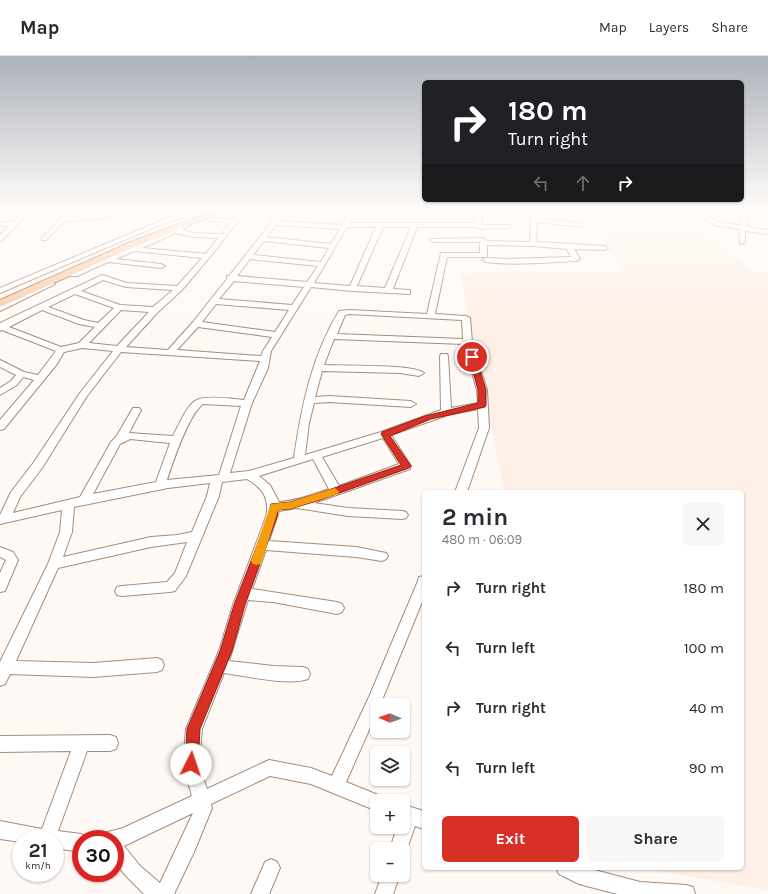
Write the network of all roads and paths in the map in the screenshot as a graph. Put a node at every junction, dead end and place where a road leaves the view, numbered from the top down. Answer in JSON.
{"nodes":[{"id":1,"x":112,"y":248,"type":"edge"},
{"id":2,"x":123,"y":248,"type":"edge"},
{"id":3,"x":125,"y":248,"type":"edge"},
{"id":4,"x":127,"y":248,"type":"edge"},
{"id":5,"x":159,"y":248,"type":"edge"},
{"id":6,"x":214,"y":248,"type":"edge"},
{"id":7,"x":254,"y":248,"type":"edge"},
{"id":8,"x":332,"y":248,"type":"edge"},
{"id":9,"x":370,"y":248,"type":"edge"},
{"id":10,"x":406,"y":248,"type":"edge"},
{"id":11,"x":484,"y":248,"type":"edge"},
{"id":12,"x":570,"y":248,"type":"edge"},
{"id":13,"x":206,"y":256,"type":"junction"},
{"id":14,"x":247,"y":257,"type":"junction"},
{"id":15,"x":106,"y":260,"type":"junction"},
{"id":16,"x":485,"y":260,"type":"junction"},
{"id":17,"x":323,"y":264,"type":"junction"},
{"id":18,"x":161,"y":266,"type":"dead end"},
{"id":19,"x":230,"y":278,"type":"junction"},
{"id":20,"x":310,"y":286,"type":"junction"},
{"id":21,"x":179,"y":288,"type":"junction"},
{"id":22,"x":352,"y":289,"type":"junction"},
{"id":23,"x":0,"y":291,"type":"edge"},
{"id":24,"x":75,"y":291,"type":"junction"},
{"id":25,"x":388,"y":291,"type":"junction"},
{"id":26,"x":407,"y":292,"type":"dead end"},
{"id":27,"x":0,"y":299,"type":"edge"},
{"id":28,"x":213,"y":301,"type":"junction"},
{"id":29,"x":0,"y":304,"type":"edge"},
{"id":30,"x":119,"y":307,"type":"junction"},
{"id":31,"x":43,"y":308,"type":"junction"},
{"id":32,"x":294,"y":308,"type":"junction"},
{"id":33,"x":0,"y":309,"type":"edge"},
{"id":34,"x":155,"y":310,"type":"junction"},
{"id":35,"x":430,"y":316,"type":"junction"},
{"id":36,"x":196,"y":324,"type":"junction"},
{"id":37,"x":100,"y":326,"type":"junction"},
{"id":38,"x":1,"y":327,"type":"edge"},
{"id":39,"x":276,"y":335,"type":"junction"},
{"id":40,"x":332,"y":336,"type":"junction"},
{"id":41,"x":468,"y":342,"type":"junction"},
{"id":42,"x":82,"y":345,"type":"junction"},
{"id":43,"x":119,"y":349,"type":"junction"},
{"id":44,"x":61,"y":350,"type":"junction"},
{"id":45,"x":170,"y":353,"type":"junction"},
{"id":46,"x":444,"y":356,"type":"dead end"},
{"id":47,"x":265,"y":359,"type":"junction"},
{"id":48,"x":0,"y":363,"type":"edge"},
{"id":49,"x":318,"y":368,"type":"junction"},
{"id":50,"x":419,"y":373,"type":"dead end"},
{"id":51,"x":21,"y":374,"type":"junction"},
{"id":52,"x":39,"y":378,"type":"junction"},
{"id":53,"x":0,"y":392,"type":"edge"},
{"id":54,"x":309,"y":401,"type":"junction"},
{"id":55,"x":247,"y":403,"type":"junction"},
{"id":56,"x":411,"y":404,"type":"dead end"},
{"id":57,"x":482,"y":405,"type":"junction"},
{"id":58,"x":136,"y":410,"type":"dead end"},
{"id":59,"x":446,"y":412,"type":"junction"},
{"id":60,"x":0,"y":426,"type":"edge"},
{"id":61,"x":385,"y":434,"type":"junction"},
{"id":62,"x":120,"y":438,"type":"junction"},
{"id":63,"x":177,"y":440,"type":"junction"},
{"id":64,"x":316,"y":455,"type":"junction"},
{"id":65,"x":299,"y":460,"type":"junction"},
{"id":66,"x":249,"y":475,"type":"junction"},
{"id":67,"x":220,"y":478,"type":"junction"},
{"id":68,"x":160,"y":486,"type":"junction"},
{"id":69,"x":462,"y":490,"type":"edge"},
{"id":70,"x":336,"y":491,"type":"junction"},
{"id":71,"x":84,"y":500,"type":"junction"},
{"id":72,"x":68,"y":503,"type":"junction"},
{"id":73,"x":295,"y":504,"type":"junction"},
{"id":74,"x":274,"y":507,"type":"junction"},
{"id":75,"x":402,"y":515,"type":"dead end"},
{"id":76,"x":2,"y":520,"type":"edge"},
{"id":77,"x":196,"y":536,"type":"junction"},
{"id":78,"x":262,"y":545,"type":"junction"},
{"id":79,"x":0,"y":552,"type":"edge"},
{"id":80,"x":382,"y":556,"type":"dead end"},
{"id":81,"x":54,"y":564,"type":"junction"},
{"id":82,"x":422,"y":586,"type":"edge"},
{"id":83,"x":0,"y":587,"type":"edge"},
{"id":84,"x":122,"y":591,"type":"dead end"},
{"id":85,"x":244,"y":594,"type":"junction"},
{"id":86,"x":337,"y":608,"type":"dead end"},
{"id":87,"x":157,"y":664,"type":"dead end"},
{"id":88,"x":219,"y":666,"type":"junction"},
{"id":89,"x":3,"y":673,"type":"edge"},
{"id":90,"x":303,"y":674,"type":"dead end"},
{"id":91,"x":110,"y":742,"type":"dead end"},
{"id":92,"x":82,"y":743,"type":"junction"},
{"id":93,"x":0,"y":744,"type":"edge"},
{"id":94,"x":336,"y":786,"type":"junction"},
{"id":95,"x":201,"y":799,"type":"junction"},
{"id":96,"x":370,"y":800,"type":"edge"},
{"id":97,"x":412,"y":817,"type":"edge"},
{"id":98,"x":0,"y":830,"type":"edge"},
{"id":99,"x":54,"y":830,"type":"edge"},
{"id":100,"x":12,"y":832,"type":"edge"},
{"id":101,"x":124,"y":837,"type":"edge"},
{"id":102,"x":402,"y":842,"type":"edge"},
{"id":103,"x":124,"y":860,"type":"edge"},
{"id":104,"x":271,"y":868,"type":"dead end"},
{"id":105,"x":569,"y":870,"type":"edge"},
{"id":106,"x":388,"y":882,"type":"edge"},
{"id":107,"x":640,"y":892,"type":"edge"},
{"id":108,"x":158,"y":894,"type":"edge"},
{"id":109,"x":164,"y":894,"type":"edge"},
{"id":110,"x":260,"y":894,"type":"edge"},
{"id":111,"x":384,"y":894,"type":"edge"},
{"id":112,"x":686,"y":894,"type":"edge"}],
"edges":[{"from":1,"to":23,"type":"street"},
{"from":2,"to":27,"type":"main road"},
{"from":3,"to":29,"type":"main road"},
{"from":4,"to":15,"type":"street"},
{"from":5,"to":13,"type":"street"},
{"from":6,"to":13,"type":"street"},
{"from":7,"to":14,"type":"street"},
{"from":8,"to":17,"type":"street"},
{"from":9,"to":22,"type":"street"},
{"from":10,"to":25,"type":"street"},
{"from":11,"to":16,"type":"street"},
{"from":12,"to":16,"type":"street"},
{"from":13,"to":21,"type":"street"},
{"from":14,"to":17,"type":"street"},
{"from":14,"to":19,"type":"street"},
{"from":15,"to":18,"type":"street"},
{"from":15,"to":33,"type":"street"},
{"from":16,"to":35,"type":"street"},
{"from":17,"to":20,"type":"street"},
{"from":19,"to":20,"type":"street"},
{"from":19,"to":28,"type":"street"},
{"from":20,"to":22,"type":"street"},
{"from":20,"to":32,"type":"street"},
{"from":21,"to":24,"type":"street"},
{"from":21,"to":34,"type":"street"},
{"from":22,"to":25,"type":"street"},
{"from":24,"to":30,"type":"street"},
{"from":24,"to":31,"type":"street"},
{"from":25,"to":26,"type":"street"},
{"from":28,"to":32,"type":"street"},
{"from":28,"to":36,"type":"street"},
{"from":30,"to":34,"type":"street"},
{"from":30,"to":37,"type":"street"},
{"from":31,"to":37,"type":"street"},
{"from":31,"to":38,"type":"street"},
{"from":32,"to":39,"type":"street"},
{"from":34,"to":43,"type":"street"},
{"from":35,"to":40,"type":"street"},
{"from":35,"to":41,"type":"street"},
{"from":36,"to":39,"type":"street"},
{"from":36,"to":45,"type":"street"},
{"from":37,"to":42,"type":"street"},
{"from":38,"to":44,"type":"street"},
{"from":39,"to":47,"type":"street"},
{"from":40,"to":41,"type":"street"},
{"from":40,"to":49,"type":"street"},
{"from":41,"to":57,"type":"street"},
{"from":42,"to":43,"type":"street"},
{"from":42,"to":44,"type":"street"},
{"from":43,"to":45,"type":"street"},
{"from":43,"to":76,"type":"street"},
{"from":44,"to":52,"type":"street"},
{"from":45,"to":47,"type":"street"},
{"from":46,"to":59,"type":"street"},
{"from":47,"to":55,"type":"street"},
{"from":48,"to":51,"type":"street"},
{"from":49,"to":50,"type":"street"},
{"from":49,"to":54,"type":"street"},
{"from":51,"to":52,"type":"street"},
{"from":51,"to":53,"type":"street"},
{"from":52,"to":60,"type":"street"},
{"from":54,"to":56,"type":"street"},
{"from":54,"to":65,"type":"street"},
{"from":55,"to":63,"type":"street"},
{"from":55,"to":67,"type":"street"},
{"from":57,"to":59,"type":"street"},
{"from":57,"to":69,"type":"street"},
{"from":58,"to":62,"type":"street"},
{"from":59,"to":61,"type":"street"},
{"from":61,"to":64,"type":"street"},
{"from":61,"to":70,"type":"street"},
{"from":62,"to":63,"type":"street"},
{"from":62,"to":71,"type":"street"},
{"from":63,"to":68,"type":"street"},
{"from":64,"to":65,"type":"street"},
{"from":64,"to":70,"type":"street"},
{"from":65,"to":66,"type":"street"},
{"from":66,"to":67,"type":"street"},
{"from":66,"to":74,"type":"street"},
{"from":67,"to":68,"type":"street"},
{"from":67,"to":77,"type":"street"},
{"from":68,"to":71,"type":"street"},
{"from":70,"to":73,"type":"street"},
{"from":71,"to":72,"type":"street"},
{"from":72,"to":76,"type":"street"},
{"from":72,"to":81,"type":"street"},
{"from":73,"to":74,"type":"street"},
{"from":73,"to":75,"type":"street"},
{"from":74,"to":78,"type":"street"},
{"from":77,"to":81,"type":"street"},
{"from":77,"to":84,"type":"street"},
{"from":78,"to":80,"type":"street"},
{"from":78,"to":85,"type":"street"},
{"from":79,"to":83,"type":"street"},
{"from":81,"to":89,"type":"street"},
{"from":82,"to":94,"type":"street"},
{"from":85,"to":86,"type":"street"},
{"from":85,"to":88,"type":"street"},
{"from":87,"to":89,"type":"street"},
{"from":88,"to":90,"type":"street"},
{"from":88,"to":95,"type":"street"},
{"from":91,"to":92,"type":"street"},
{"from":92,"to":93,"type":"street"},
{"from":92,"to":99,"type":"street"},
{"from":94,"to":95,"type":"street"},
{"from":94,"to":96,"type":"street"},
{"from":95,"to":101,"type":"street"},
{"from":95,"to":109,"type":"street"},
{"from":97,"to":102,"type":"street"},
{"from":98,"to":100,"type":"street"},
{"from":103,"to":108,"type":"street"},
{"from":104,"to":110,"type":"street"},
{"from":105,"to":107,"type":"street"},
{"from":106,"to":111,"type":"street"},
{"from":107,"to":112,"type":"street"}]}
